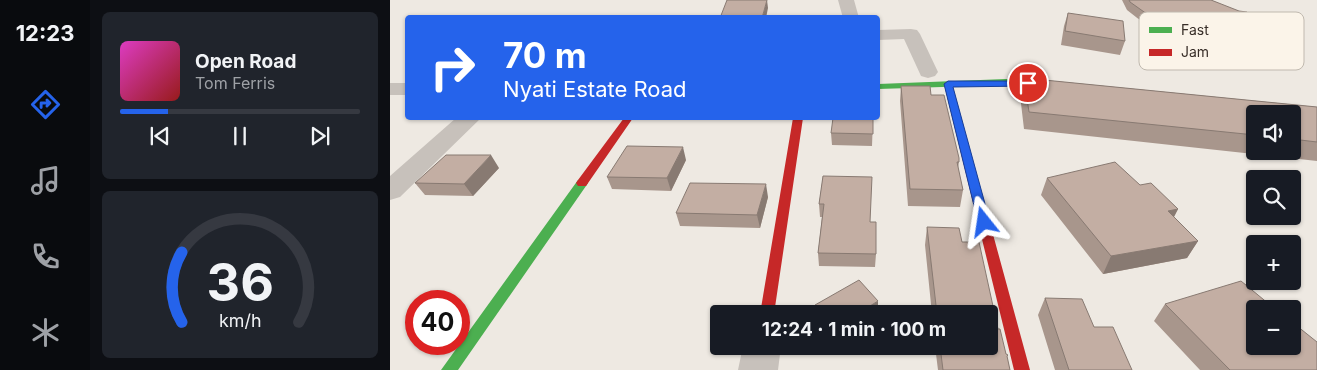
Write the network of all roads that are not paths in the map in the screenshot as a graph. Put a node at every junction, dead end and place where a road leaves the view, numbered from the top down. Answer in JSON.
{"nodes":[{"id":1,"x":846,"y":0,"type":"edge"},
{"id":2,"x":850,"y":15,"type":"edge"},
{"id":3,"x":880,"y":35,"type":"edge"},
{"id":4,"x":928,"y":72,"type":"dead end"},
{"id":5,"x":948,"y":84,"type":"junction"},
{"id":6,"x":1070,"y":86,"type":"edge"},
{"id":7,"x":880,"y":87,"type":"edge"},
{"id":8,"x":390,"y":89,"type":"edge"},
{"id":9,"x":405,"y":89,"type":"edge"},
{"id":10,"x":467,"y":120,"type":"edge"},
{"id":11,"x":627,"y":120,"type":"edge"},
{"id":12,"x":798,"y":120,"type":"edge"},
{"id":13,"x":390,"y":191,"type":"edge"},
{"id":14,"x":768,"y":305,"type":"edge"},
{"id":15,"x":760,"y":355,"type":"edge"},
{"id":16,"x":449,"y":370,"type":"edge"},
{"id":17,"x":758,"y":370,"type":"edge"},
{"id":18,"x":1022,"y":370,"type":"edge"}],
"edges":[{"from":1,"to":2,"type":"street"},
{"from":3,"to":4,"type":"street"},
{"from":5,"to":6,"type":"street"},
{"from":5,"to":7,"type":"street"},
{"from":5,"to":18,"type":"street"},
{"from":8,"to":9,"type":"street"},
{"from":10,"to":13,"type":"street"},
{"from":11,"to":16,"type":"street"},
{"from":12,"to":14,"type":"street"},
{"from":15,"to":17,"type":"street"}]}
